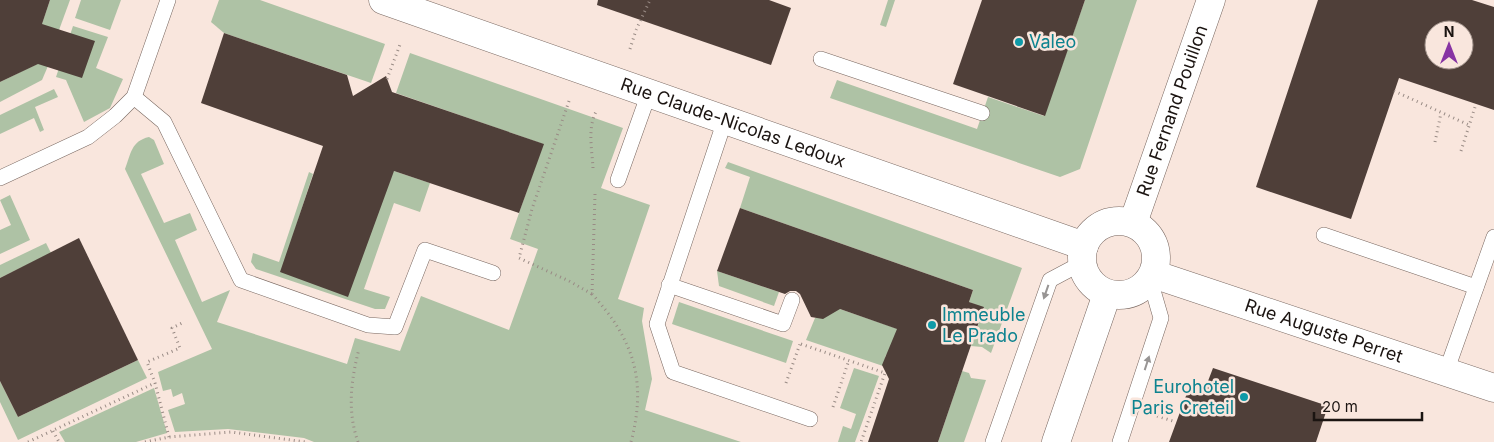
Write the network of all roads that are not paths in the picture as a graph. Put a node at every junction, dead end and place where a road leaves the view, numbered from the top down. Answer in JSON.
{"nodes":[{"id":1,"x":168,"y":0,"type":"edge"},
{"id":2,"x":383,"y":0,"type":"edge"},
{"id":3,"x":1211,"y":0,"type":"edge"},
{"id":4,"x":821,"y":59,"type":"dead end"},
{"id":5,"x":648,"y":93,"type":"junction"},
{"id":6,"x":134,"y":97,"type":"junction"},
{"id":7,"x":982,"y":114,"type":"dead end"},
{"id":8,"x":725,"y":120,"type":"junction"},
{"id":9,"x":0,"y":178,"type":"edge"},
{"id":10,"x":618,"y":180,"type":"dead end"},
{"id":11,"x":1133,"y":223,"type":"junction"},
{"id":12,"x":1324,"y":235,"type":"dead end"},
{"id":13,"x":1494,"y":237,"type":"edge"},
{"id":14,"x":1083,"y":255,"type":"junction"},
{"id":15,"x":493,"y":273,"type":"dead end"},
{"id":16,"x":1151,"y":277,"type":"junction"},
{"id":17,"x":669,"y":285,"type":"junction"},
{"id":18,"x":1476,"y":287,"type":"junction"},
{"id":19,"x":1107,"y":294,"type":"junction"},
{"id":20,"x":792,"y":300,"type":"dead end"},
{"id":21,"x":1446,"y":372,"type":"junction"},
{"id":22,"x":1494,"y":388,"type":"edge"},
{"id":23,"x":810,"y":419,"type":"road end"},
{"id":24,"x":993,"y":442,"type":"edge"},
{"id":25,"x":1056,"y":442,"type":"edge"},
{"id":26,"x":1120,"y":442,"type":"edge"}],
"edges":[{"from":1,"to":6,"type":"lane"},
{"from":2,"to":5,"type":"street","name":"Rue Claude-Nicolas Ledoux"},
{"from":3,"to":11,"type":"street","name":"Rue Fernand Pouillon"},
{"from":4,"to":7,"type":"lane"},
{"from":5,"to":8,"type":"street","name":"Rue Claude-Nicolas Ledoux"},
{"from":5,"to":10,"type":"lane"},
{"from":6,"to":9,"type":"lane"},
{"from":6,"to":15,"type":"lane"},
{"from":8,"to":14,"type":"street","name":"Rue Claude-Nicolas Ledoux"},
{"from":8,"to":17,"type":"lane"},
{"from":11,"to":14,"type":"street"},
{"from":11,"to":16,"type":"street"},
{"from":12,"to":18,"type":"lane"},
{"from":13,"to":18,"type":"lane"},
{"from":14,"to":19,"type":"street"},
{"from":14,"to":24,"type":"lane","one_way":true},
{"from":16,"to":19,"type":"street"},
{"from":16,"to":21,"type":"street","name":"Rue Auguste Perret"},
{"from":26,"to":16,"type":"lane","one_way":true},
{"from":17,"to":20,"type":"lane"},
{"from":17,"to":23,"type":"lane"},
{"from":18,"to":21,"type":"lane"},
{"from":19,"to":25,"type":"street"},
{"from":21,"to":22,"type":"street","name":"Rue Auguste Perret"}]}
